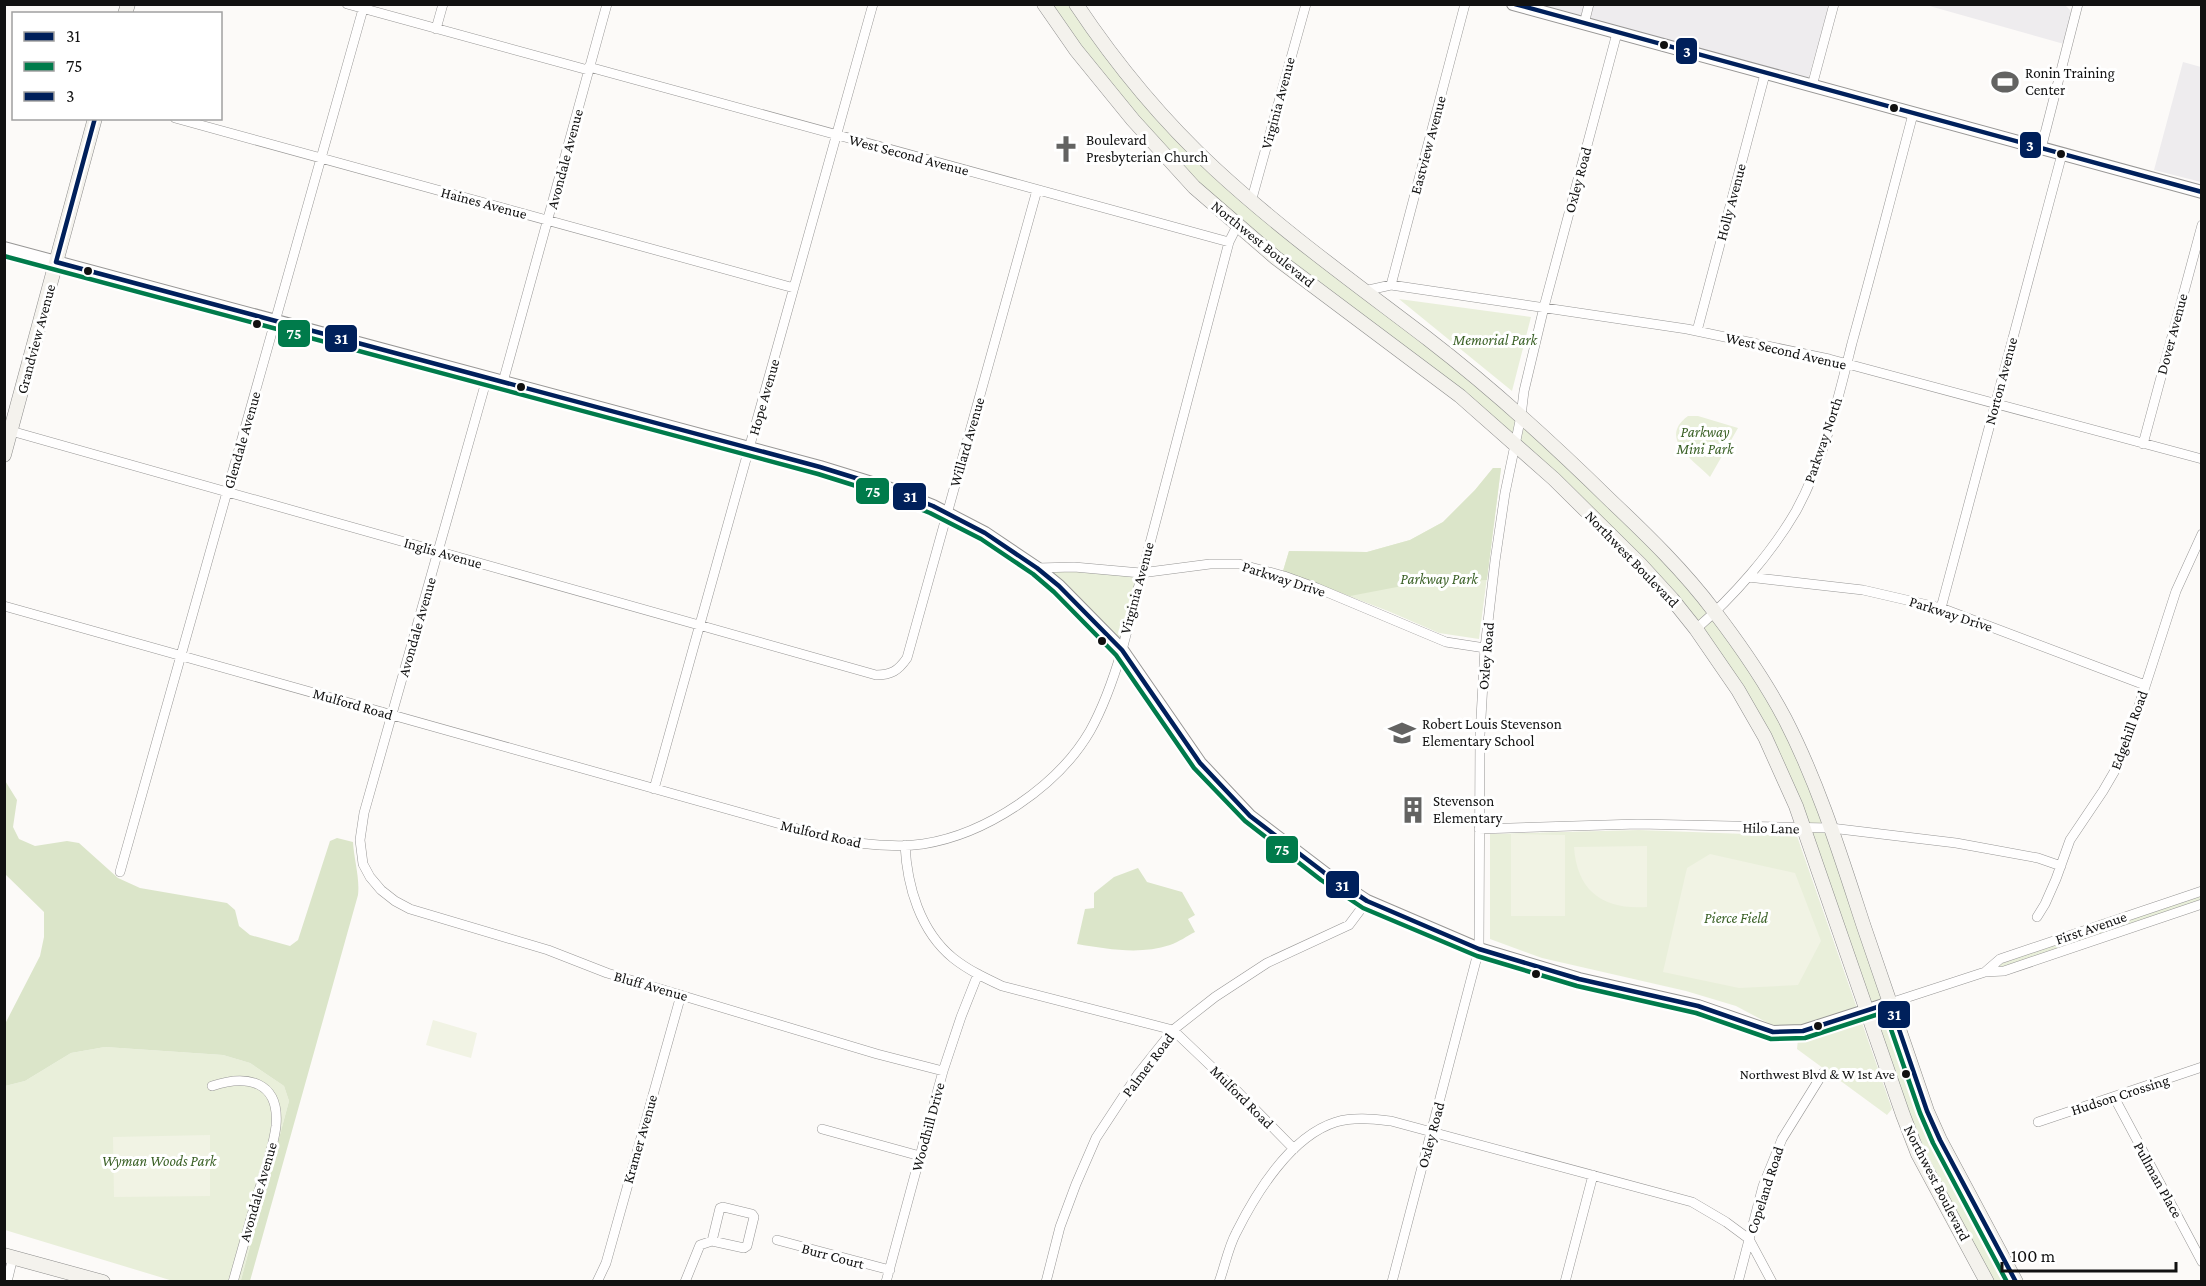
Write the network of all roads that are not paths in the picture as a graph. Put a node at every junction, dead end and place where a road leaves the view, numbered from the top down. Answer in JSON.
{"nodes":[{"id":1,"x":347,"y":4,"type":"edge"},
{"id":2,"x":443,"y":4,"type":"edge"},
{"id":3,"x":607,"y":4,"type":"edge"},
{"id":4,"x":873,"y":4,"type":"edge"},
{"id":5,"x":1044,"y":4,"type":"edge"},
{"id":6,"x":1076,"y":4,"type":"edge"},
{"id":7,"x":1306,"y":4,"type":"edge"},
{"id":8,"x":1466,"y":4,"type":"edge"},
{"id":9,"x":1513,"y":4,"type":"edge"},
{"id":10,"x":1589,"y":4,"type":"edge"},
{"id":11,"x":1834,"y":4,"type":"edge"},
{"id":12,"x":2078,"y":4,"type":"edge"},
{"id":13,"x":363,"y":9,"type":"junction"},
{"id":14,"x":1584,"y":24,"type":"junction"},
{"id":15,"x":436,"y":29,"type":"junction"},
{"id":16,"x":1617,"y":33,"type":"junction"},
{"id":17,"x":589,"y":69,"type":"junction"},
{"id":18,"x":1765,"y":74,"type":"junction"},
{"id":19,"x":1812,"y":86,"type":"junction"},
{"id":20,"x":1913,"y":114,"type":"junction"},
{"id":21,"x":94,"y":120,"type":"edge"},
{"id":22,"x":181,"y":120,"type":"edge"},
{"id":23,"x":837,"y":135,"type":"junction"},
{"id":24,"x":2041,"y":149,"type":"junction"},
{"id":25,"x":2062,"y":154,"type":"junction"},
{"id":26,"x":322,"y":159,"type":"junction"},
{"id":27,"x":1037,"y":190,"type":"junction"},
{"id":28,"x":2202,"y":192,"type":"edge"},
{"id":29,"x":1251,"y":202,"type":"junction"},
{"id":30,"x":548,"y":221,"type":"junction"},
{"id":31,"x":1238,"y":224,"type":"junction"},
{"id":32,"x":2202,"y":225,"type":"edge"},
{"id":33,"x":1229,"y":242,"type":"junction"},
{"id":34,"x":4,"y":248,"type":"edge"},
{"id":35,"x":56,"y":262,"type":"junction"},
{"id":36,"x":1391,"y":285,"type":"junction"},
{"id":37,"x":794,"y":288,"type":"junction"},
{"id":38,"x":1364,"y":291,"type":"junction"},
{"id":39,"x":1544,"y":307,"type":"junction"},
{"id":40,"x":276,"y":321,"type":"junction"},
{"id":41,"x":1697,"y":331,"type":"junction"},
{"id":42,"x":1847,"y":364,"type":"junction"},
{"id":43,"x":487,"y":378,"type":"junction"},
{"id":44,"x":503,"y":382,"type":"junction"},
{"id":45,"x":1995,"y":403,"type":"junction"},
{"id":46,"x":1521,"y":416,"type":"junction"},
{"id":47,"x":11,"y":431,"type":"junction"},
{"id":48,"x":2143,"y":444,"type":"junction"},
{"id":49,"x":1515,"y":445,"type":"junction"},
{"id":50,"x":750,"y":449,"type":"junction"},
{"id":51,"x":4,"y":455,"type":"edge"},
{"id":52,"x":2202,"y":459,"type":"edge"},
{"id":53,"x":228,"y":492,"type":"junction"},
{"id":54,"x":947,"y":513,"type":"junction"},
{"id":55,"x":2202,"y":534,"type":"edge"},
{"id":56,"x":439,"y":551,"type":"junction"},
{"id":57,"x":1037,"y":568,"type":"junction"},
{"id":58,"x":1141,"y":573,"type":"junction"},
{"id":59,"x":1748,"y":578,"type":"junction"},
{"id":60,"x":4,"y":606,"type":"edge"},
{"id":61,"x":1941,"y":608,"type":"junction"},
{"id":62,"x":1716,"y":613,"type":"junction"},
{"id":63,"x":700,"y":626,"type":"junction"},
{"id":64,"x":1696,"y":629,"type":"junction"},
{"id":65,"x":1485,"y":648,"type":"junction"},
{"id":66,"x":1122,"y":650,"type":"junction"},
{"id":67,"x":182,"y":656,"type":"junction"},
{"id":68,"x":876,"y":675,"type":"joint"},
{"id":69,"x":2145,"y":685,"type":"junction"},
{"id":70,"x":392,"y":715,"type":"junction"},
{"id":71,"x":654,"y":789,"type":"junction"},
{"id":72,"x":1803,"y":828,"type":"junction"},
{"id":73,"x":1831,"y":828,"type":"junction"},
{"id":74,"x":1479,"y":829,"type":"junction"},
{"id":75,"x":904,"y":845,"type":"junction"},
{"id":76,"x":2061,"y":866,"type":"junction"},
{"id":77,"x":120,"y":872,"type":"dead end"},
{"id":78,"x":370,"y":877,"type":"joint"},
{"id":79,"x":2202,"y":891,"type":"edge"},
{"id":80,"x":1367,"y":901,"type":"junction"},
{"id":81,"x":2202,"y":904,"type":"edge"},
{"id":82,"x":2037,"y":917,"type":"dead end"},
{"id":83,"x":1479,"y":949,"type":"junction"},
{"id":84,"x":1985,"y":972,"type":"junction"},
{"id":85,"x":978,"y":974,"type":"junction"},
{"id":86,"x":681,"y":995,"type":"junction"},
{"id":87,"x":1890,"y":1003,"type":"junction"},
{"id":88,"x":1868,"y":1011,"type":"junction"},
{"id":89,"x":1173,"y":1030,"type":"junction"},
{"id":90,"x":2202,"y":1067,"type":"edge"},
{"id":91,"x":944,"y":1071,"type":"junction"},
{"id":92,"x":1823,"y":1073,"type":"dead end"},
{"id":93,"x":212,"y":1086,"type":"dead end"},
{"id":94,"x":2114,"y":1098,"type":"junction"},
{"id":95,"x":2038,"y":1122,"type":"dead end"},
{"id":96,"x":822,"y":1129,"type":"dead end"},
{"id":97,"x":1432,"y":1132,"type":"junction"},
{"id":98,"x":1294,"y":1149,"type":"junction"},
{"id":99,"x":920,"y":1156,"type":"junction"},
{"id":100,"x":1593,"y":1175,"type":"junction"},
{"id":101,"x":1749,"y":1239,"type":"junction"},
{"id":102,"x":777,"y":1240,"type":"dead end"},
{"id":103,"x":712,"y":1241,"type":"junction"},
{"id":104,"x":9,"y":1256,"type":"edge"},
{"id":105,"x":2202,"y":1262,"type":"edge"},
{"id":106,"x":890,"y":1270,"type":"junction"},
{"id":107,"x":7,"y":1281,"type":"edge"},
{"id":108,"x":102,"y":1281,"type":"edge"},
{"id":109,"x":233,"y":1281,"type":"edge"},
{"id":110,"x":597,"y":1281,"type":"edge"},
{"id":111,"x":685,"y":1281,"type":"edge"},
{"id":112,"x":886,"y":1281,"type":"edge"},
{"id":113,"x":1046,"y":1281,"type":"edge"},
{"id":114,"x":1219,"y":1281,"type":"edge"},
{"id":115,"x":1392,"y":1281,"type":"edge"},
{"id":116,"x":1565,"y":1281,"type":"edge"},
{"id":117,"x":1738,"y":1281,"type":"edge"},
{"id":118,"x":1772,"y":1281,"type":"edge"},
{"id":119,"x":1987,"y":1281,"type":"edge"},
{"id":120,"x":2016,"y":1281,"type":"edge"}],
"edges":[{"from":1,"to":13,"type":"street","name":"West Second Avenue"},
{"from":2,"to":15,"type":"street"},
{"from":3,"to":17,"type":"street","name":"Avondale Avenue"},
{"from":4,"to":23,"type":"street","name":"Hope Avenue"},
{"from":5,"to":31,"type":"main road","name":"Northwest Boulevard"},
{"from":6,"to":29,"type":"main road","name":"Northwest Boulevard"},
{"from":7,"to":29,"type":"street","name":"Virginia Avenue"},
{"from":8,"to":36,"type":"street","name":"Eastview Avenue"},
{"from":9,"to":14,"type":"street"},
{"from":10,"to":14,"type":"street"},
{"from":11,"to":19,"type":"street"},
{"from":12,"to":24,"type":"street"},
{"from":13,"to":15,"type":"street","name":"West Second Avenue"},
{"from":13,"to":26,"type":"street","name":"Glendale Avenue"},
{"from":14,"to":16,"type":"street"},
{"from":15,"to":17,"type":"street","name":"West Second Avenue"},
{"from":16,"to":18,"type":"street"},
{"from":16,"to":39,"type":"street","name":"Oxley Road"},
{"from":17,"to":23,"type":"street","name":"West Second Avenue"},
{"from":17,"to":30,"type":"street","name":"Avondale Avenue"},
{"from":18,"to":19,"type":"street"},
{"from":18,"to":41,"type":"street","name":"Holly Avenue"},
{"from":19,"to":20,"type":"street"},
{"from":20,"to":24,"type":"street"},
{"from":20,"to":42,"type":"street","name":"Parkway North"},
{"from":21,"to":35,"type":"main road","name":"Grandview Avenue"},
{"from":22,"to":26,"type":"street","name":"Haines Avenue"},
{"from":23,"to":27,"type":"street","name":"West Second Avenue"},
{"from":23,"to":37,"type":"street","name":"Hope Avenue"},
{"from":24,"to":25,"type":"street"},
{"from":25,"to":28,"type":"street"},
{"from":25,"to":45,"type":"street","name":"Norton Avenue"},
{"from":26,"to":30,"type":"street","name":"Haines Avenue"},
{"from":26,"to":40,"type":"street","name":"Glendale Avenue"},
{"from":27,"to":33,"type":"street","name":"West Second Avenue"},
{"from":27,"to":54,"type":"street","name":"Willard Avenue"},
{"from":29,"to":38,"type":"main road","name":"Northwest Boulevard"},
{"from":30,"to":37,"type":"street","name":"Haines Avenue"},
{"from":30,"to":44,"type":"street","name":"Avondale Avenue"},
{"from":31,"to":33,"type":"street","name":"Virginia Avenue"},
{"from":31,"to":49,"type":"main road","name":"Northwest Boulevard"},
{"from":32,"to":48,"type":"street","name":"Dover Avenue"},
{"from":33,"to":58,"type":"street","name":"Virginia Avenue"},
{"from":34,"to":35,"type":"street","name":"First Avenue"},
{"from":35,"to":40,"type":"street","name":"First Avenue"},
{"from":35,"to":47,"type":"main road","name":"Grandview Avenue"},
{"from":36,"to":38,"type":"street","name":"West Second Avenue"},
{"from":36,"to":39,"type":"street","name":"West Second Avenue"},
{"from":37,"to":50,"type":"street","name":"Hope Avenue"},
{"from":38,"to":46,"type":"main road","name":"Northwest Boulevard"},
{"from":39,"to":41,"type":"street","name":"West Second Avenue"},
{"from":39,"to":46,"type":"street","name":"Oxley Road"},
{"from":40,"to":43,"type":"street","name":"First Avenue"},
{"from":40,"to":53,"type":"street","name":"Glendale Avenue"},
{"from":41,"to":42,"type":"street","name":"West Second Avenue"},
{"from":42,"to":45,"type":"street","name":"West Second Avenue"},
{"from":42,"to":59,"type":"street","name":"Parkway North"},
{"from":43,"to":44,"type":"street","name":"First Avenue"},
{"from":43,"to":56,"type":"street","name":"Avondale Avenue"},
{"from":44,"to":50,"type":"street","name":"First Avenue"},
{"from":45,"to":48,"type":"street","name":"West Second Avenue"},
{"from":45,"to":61,"type":"street","name":"Norton Avenue"},
{"from":46,"to":49,"type":"street","name":"Oxley Road"},
{"from":46,"to":62,"type":"main road","name":"Northwest Boulevard"},
{"from":47,"to":51,"type":"main road","name":"Grandview Avenue"},
{"from":47,"to":53,"type":"street","name":"Inglis Avenue"},
{"from":48,"to":52,"type":"street","name":"West Second Avenue"},
{"from":49,"to":64,"type":"main road","name":"Northwest Boulevard"},
{"from":49,"to":65,"type":"street","name":"Oxley Road"},
{"from":50,"to":54,"type":"street","name":"First Avenue"},
{"from":50,"to":63,"type":"street","name":"Hope Avenue"},
{"from":53,"to":56,"type":"street","name":"Inglis Avenue"},
{"from":53,"to":67,"type":"street","name":"Glendale Avenue"},
{"from":54,"to":57,"type":"street","name":"First Avenue"},
{"from":54,"to":68,"type":"street","name":"Willard Avenue"},
{"from":55,"to":69,"type":"street","name":"Edgehill Road"},
{"from":56,"to":63,"type":"street","name":"Inglis Avenue"},
{"from":56,"to":70,"type":"street","name":"Avondale Avenue"},
{"from":57,"to":58,"type":"street","name":"Parkway Drive"},
{"from":57,"to":66,"type":"street","name":"First Avenue"},
{"from":58,"to":65,"type":"street","name":"Parkway Drive"},
{"from":58,"to":66,"type":"street","name":"Virginia Avenue"},
{"from":59,"to":61,"type":"street","name":"Parkway Drive"},
{"from":59,"to":62,"type":"street","name":"Parkway North"},
{"from":60,"to":67,"type":"street","name":"Mulford Road"},
{"from":61,"to":69,"type":"street","name":"Parkway Drive"},
{"from":62,"to":64,"type":"street","name":"Parkway North"},
{"from":62,"to":73,"type":"main road","name":"Northwest Boulevard"},
{"from":63,"to":68,"type":"street","name":"Inglis Avenue"},
{"from":63,"to":71,"type":"street","name":"Hope Avenue"},
{"from":64,"to":72,"type":"main road","name":"Northwest Boulevard"},
{"from":65,"to":74,"type":"street","name":"Oxley Road"},
{"from":66,"to":75,"type":"street","name":"Virginia Avenue"},
{"from":66,"to":80,"type":"street","name":"First Avenue"},
{"from":67,"to":70,"type":"street","name":"Mulford Road"},
{"from":67,"to":77,"type":"street","name":"Glendale Avenue"},
{"from":69,"to":76,"type":"street","name":"Edgehill Road"},
{"from":70,"to":71,"type":"street","name":"Mulford Road"},
{"from":70,"to":78,"type":"street","name":"Avondale Avenue"},
{"from":71,"to":75,"type":"street","name":"Mulford Road"},
{"from":72,"to":73,"type":"street","name":"Hilo Lane"},
{"from":72,"to":74,"type":"street","name":"Hilo Lane"},
{"from":72,"to":88,"type":"main road","name":"Northwest Boulevard"},
{"from":73,"to":76,"type":"street","name":"Hilo Lane"},
{"from":73,"to":87,"type":"main road","name":"Northwest Boulevard"},
{"from":74,"to":83,"type":"street","name":"Oxley Road"},
{"from":75,"to":85,"type":"street","name":"Mulford Road"},
{"from":76,"to":82,"type":"street","name":"Edgehill Road"},
{"from":78,"to":86,"type":"street","name":"Bluff Avenue"},
{"from":79,"to":84,"type":"street","name":"First Avenue"},
{"from":80,"to":83,"type":"street","name":"First Avenue"},
{"from":80,"to":89,"type":"street","name":"Palmer Road"},
{"from":81,"to":84,"type":"street","name":"First Avenue"},
{"from":83,"to":88,"type":"street","name":"First Avenue"},
{"from":83,"to":97,"type":"street","name":"Oxley Road"},
{"from":84,"to":87,"type":"street","name":"First Avenue"},
{"from":85,"to":89,"type":"street","name":"Mulford Road"},
{"from":85,"to":91,"type":"street","name":"Woodhill Drive"},
{"from":86,"to":91,"type":"street","name":"Bluff Avenue"},
{"from":86,"to":110,"type":"street","name":"Kramer Avenue"},
{"from":87,"to":88,"type":"street","name":"First Avenue"},
{"from":87,"to":120,"type":"main road","name":"Northwest Boulevard"},
{"from":88,"to":119,"type":"main road","name":"Northwest Boulevard"},
{"from":89,"to":98,"type":"street","name":"Mulford Road"},
{"from":89,"to":113,"type":"street","name":"Palmer Road"},
{"from":90,"to":94,"type":"street","name":"Hudson Crossing"},
{"from":91,"to":99,"type":"street","name":"Woodhill Drive"},
{"from":92,"to":101,"type":"street","name":"Copeland Road"},
{"from":93,"to":109,"type":"street","name":"Avondale Avenue"},
{"from":94,"to":95,"type":"street","name":"Hudson Crossing"},
{"from":94,"to":105,"type":"street","name":"Pullman Place"},
{"from":96,"to":99,"type":"street"},
{"from":97,"to":98,"type":"street"},
{"from":97,"to":100,"type":"street"},
{"from":97,"to":115,"type":"street","name":"Oxley Road"},
{"from":98,"to":114,"type":"street"},
{"from":99,"to":106,"type":"street","name":"Woodhill Drive"},
{"from":100,"to":101,"type":"street"},
{"from":100,"to":116,"type":"street"},
{"from":101,"to":117,"type":"street","name":"Copeland Road"},
{"from":101,"to":118,"type":"street"},
{"from":102,"to":106,"type":"street","name":"Burr Court"},
{"from":103,"to":103,"type":"street"},
{"from":103,"to":111,"type":"street"},
{"from":104,"to":107,"type":"street"},
{"from":104,"to":108,"type":"main road"},
{"from":106,"to":112,"type":"street","name":"Woodhill Drive"}]}
